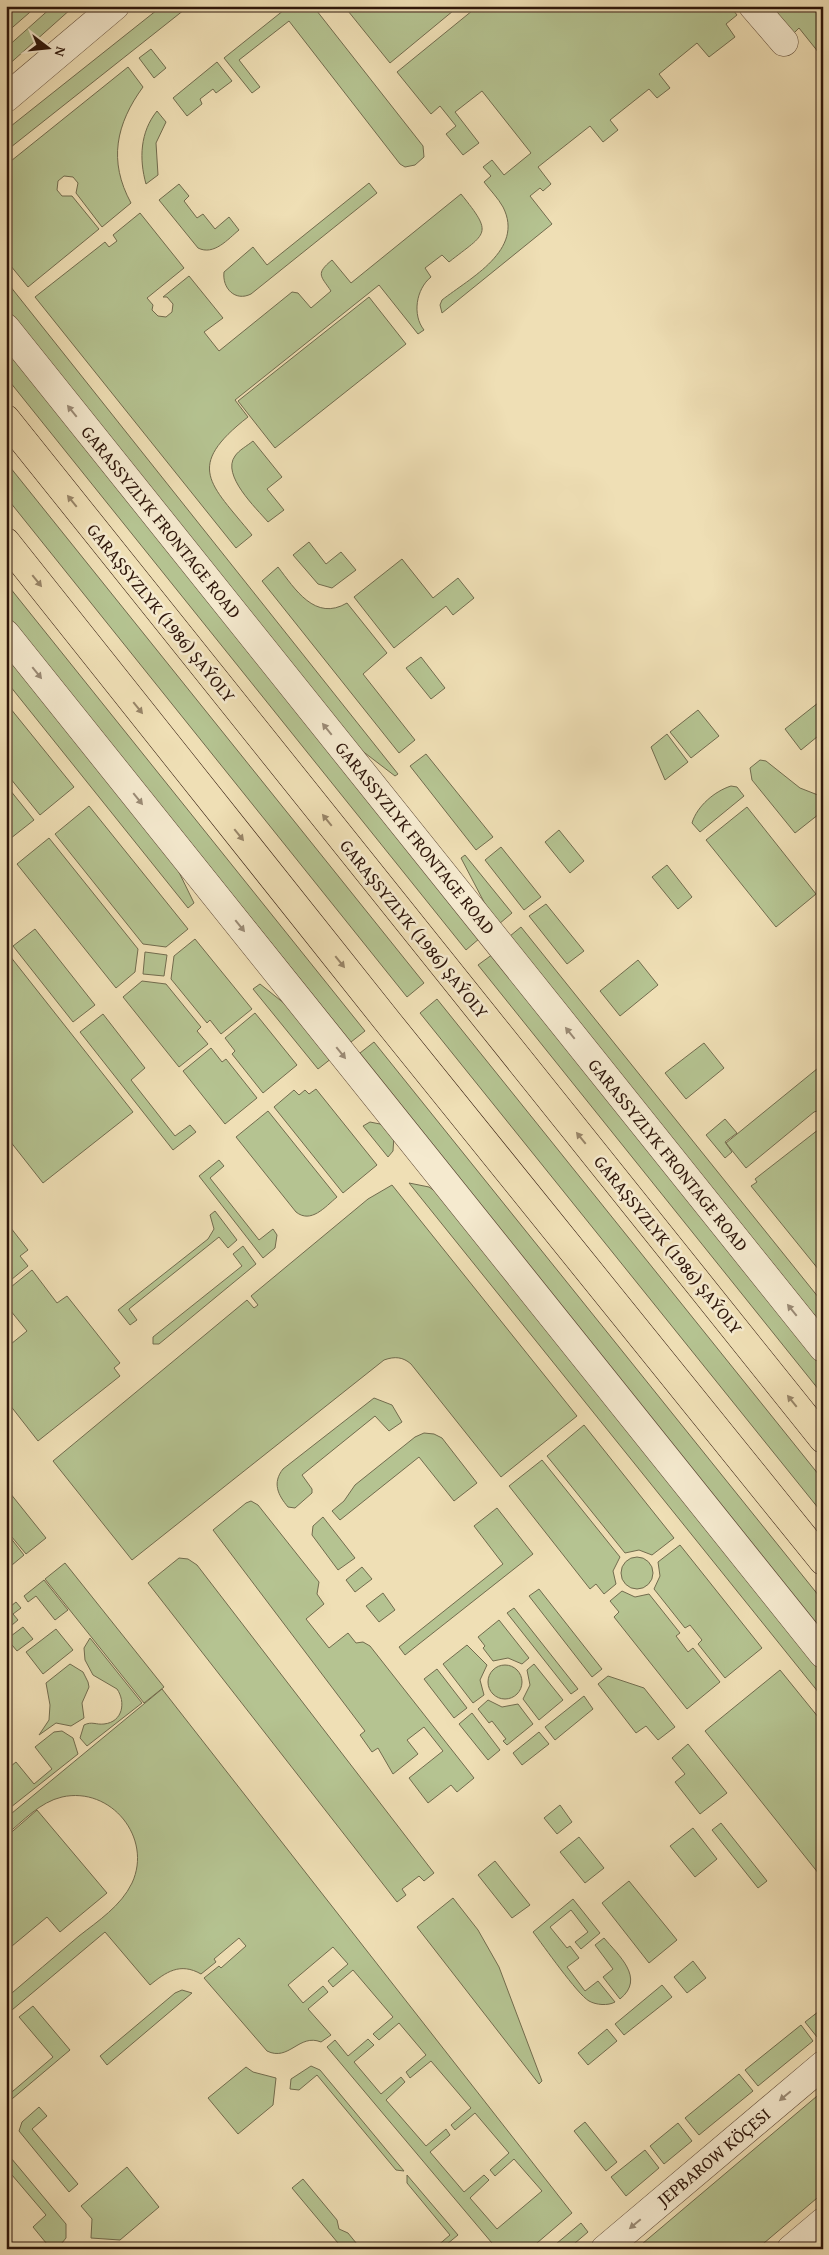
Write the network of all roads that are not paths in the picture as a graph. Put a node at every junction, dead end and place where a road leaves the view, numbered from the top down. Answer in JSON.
{"nodes":[{"id":1,"x":115,"y":6,"type":"edge"},
{"id":2,"x":753,"y":6,"type":"edge"},
{"id":3,"x":784,"y":42,"type":"dead end"},
{"id":4,"x":6,"y":98,"type":"edge"},
{"id":5,"x":6,"y":328,"type":"edge"},
{"id":6,"x":6,"y":419,"type":"edge"},
{"id":7,"x":6,"y":542,"type":"edge"},
{"id":8,"x":6,"y":634,"type":"edge"},
{"id":9,"x":823,"y":1348,"type":"edge"},
{"id":10,"x":823,"y":1439,"type":"edge"},
{"id":11,"x":823,"y":1561,"type":"edge"},
{"id":12,"x":823,"y":1654,"type":"edge"},
{"id":13,"x":823,"y":2065,"type":"edge"},
{"id":14,"x":823,"y":2222,"type":"edge"},
{"id":15,"x":605,"y":2249,"type":"edge"},
{"id":16,"x":791,"y":2249,"type":"edge"}],
"edges":[{"from":1,"to":4,"type":"street"},
{"from":2,"to":3,"type":"street"},
{"from":9,"to":5,"type":"street","name":"GARASSYZLYK FRONTAGE ROAD","one_way":true},
{"from":10,"to":6,"type":"main road","name":"GARAŞSYZLYK (1986) ŞAÝOLY","one_way":true},
{"from":7,"to":11,"type":"main road","one_way":true},
{"from":8,"to":12,"type":"street","one_way":true},
{"from":13,"to":15,"type":"street","name":"JEPBAROW KÖÇESI","one_way":true},
{"from":14,"to":16,"type":"street"}]}
